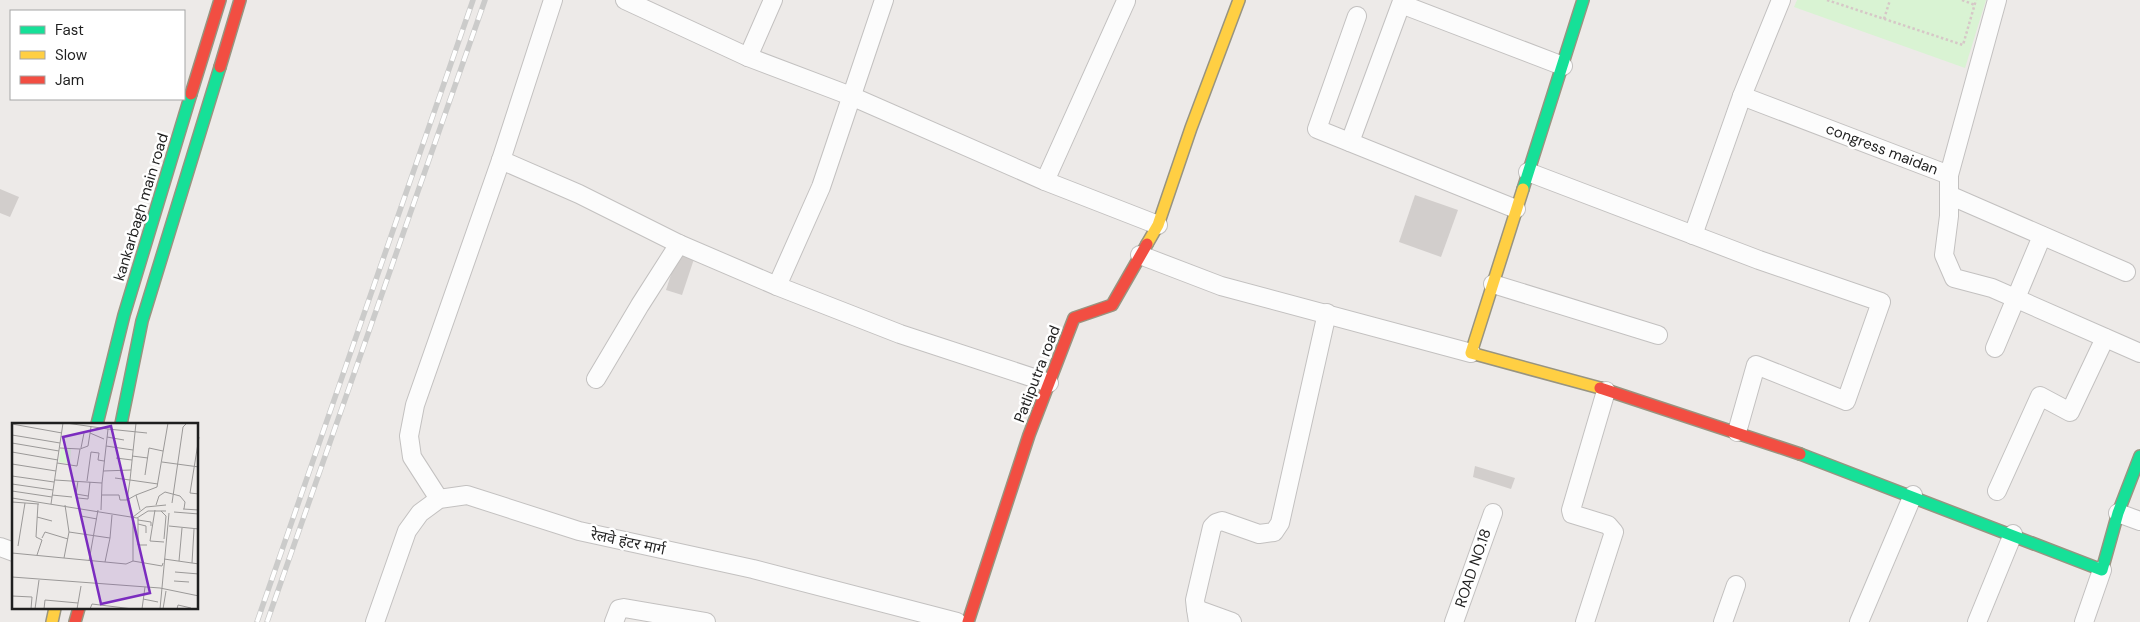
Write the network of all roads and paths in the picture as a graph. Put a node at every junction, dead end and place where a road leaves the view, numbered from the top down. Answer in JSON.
{"nodes":[{"id":1,"x":220,"y":0,"type":"edge"},
{"id":2,"x":240,"y":0,"type":"edge"},
{"id":3,"x":553,"y":0,"type":"edge"},
{"id":4,"x":625,"y":0,"type":"edge"},
{"id":5,"x":773,"y":0,"type":"edge"},
{"id":6,"x":884,"y":0,"type":"edge"},
{"id":7,"x":1239,"y":0,"type":"edge"},
{"id":8,"x":1583,"y":0,"type":"edge"},
{"id":9,"x":1781,"y":0,"type":"edge"},
{"id":10,"x":1827,"y":0,"type":"edge"},
{"id":11,"x":1890,"y":0,"type":"edge"},
{"id":12,"x":1962,"y":0,"type":"edge"},
{"id":13,"x":1976,"y":0,"type":"edge"},
{"id":14,"x":1997,"y":0,"type":"edge"},
{"id":15,"x":1126,"y":1,"type":"edge"},
{"id":16,"x":1975,"y":5,"type":"junction"},
{"id":17,"x":1357,"y":16,"type":"dead end"},
{"id":18,"x":1884,"y":19,"type":"junction"},
{"id":19,"x":748,"y":57,"type":"junction"},
{"id":20,"x":1563,"y":66,"type":"junction"},
{"id":21,"x":851,"y":96,"type":"junction"},
{"id":22,"x":1742,"y":96,"type":"junction"},
{"id":23,"x":1350,"y":142,"type":"junction"},
{"id":24,"x":501,"y":160,"type":"junction"},
{"id":25,"x":1528,"y":172,"type":"junction"},
{"id":26,"x":1949,"y":175,"type":"junction"},
{"id":27,"x":1045,"y":181,"type":"junction"},
{"id":28,"x":1949,"y":195,"type":"junction"},
{"id":29,"x":1516,"y":209,"type":"junction"},
{"id":30,"x":1158,"y":225,"type":"junction"},
{"id":31,"x":1693,"y":236,"type":"junction"},
{"id":32,"x":2042,"y":236,"type":"junction"},
{"id":33,"x":679,"y":244,"type":"junction"},
{"id":34,"x":1140,"y":255,"type":"junction"},
{"id":35,"x":2126,"y":272,"type":"dead end"},
{"id":36,"x":1493,"y":284,"type":"junction"},
{"id":37,"x":777,"y":286,"type":"junction"},
{"id":38,"x":2014,"y":298,"type":"junction"},
{"id":39,"x":1327,"y":313,"type":"junction"},
{"id":40,"x":1658,"y":335,"type":"dead end"},
{"id":41,"x":2105,"y":338,"type":"junction"},
{"id":42,"x":1994,"y":348,"type":"dead end"},
{"id":43,"x":1472,"y":353,"type":"junction"},
{"id":44,"x":2140,"y":353,"type":"edge"},
{"id":45,"x":596,"y":379,"type":"dead end"},
{"id":46,"x":1049,"y":383,"type":"junction"},
{"id":47,"x":1606,"y":391,"type":"junction"},
{"id":48,"x":97,"y":423,"type":"edge"},
{"id":49,"x":121,"y":423,"type":"edge"},
{"id":50,"x":1737,"y":432,"type":"junction"},
{"id":51,"x":2140,"y":456,"type":"edge"},
{"id":52,"x":1997,"y":491,"type":"dead end"},
{"id":53,"x":1913,"y":495,"type":"junction"},
{"id":54,"x":439,"y":499,"type":"junction"},
{"id":55,"x":2118,"y":512,"type":"junction"},
{"id":56,"x":1492,"y":513,"type":"dead end"},
{"id":57,"x":2140,"y":521,"type":"edge"},
{"id":58,"x":2013,"y":534,"type":"junction"},
{"id":59,"x":0,"y":546,"type":"edge"},
{"id":60,"x":12,"y":551,"type":"edge"},
{"id":61,"x":2102,"y":570,"type":"junction"},
{"id":62,"x":1736,"y":585,"type":"dead end"},
{"id":63,"x":1197,"y":615,"type":"edge"},
{"id":64,"x":375,"y":622,"type":"edge"},
{"id":65,"x":614,"y":622,"type":"edge"},
{"id":66,"x":706,"y":622,"type":"edge"},
{"id":67,"x":956,"y":622,"type":"edge"},
{"id":68,"x":968,"y":622,"type":"edge"},
{"id":69,"x":1232,"y":622,"type":"edge"},
{"id":70,"x":1454,"y":622,"type":"edge"},
{"id":71,"x":1585,"y":622,"type":"edge"},
{"id":72,"x":1723,"y":622,"type":"edge"},
{"id":73,"x":1860,"y":622,"type":"edge"},
{"id":74,"x":1977,"y":622,"type":"edge"},
{"id":75,"x":2084,"y":622,"type":"edge"}],
"edges":[{"from":1,"to":48,"type":"main road","name":"kankarbagh main road"},
{"from":2,"to":49,"type":"main road"},
{"from":3,"to":24,"type":"street"},
{"from":4,"to":19,"type":"street"},
{"from":5,"to":19,"type":"street"},
{"from":6,"to":21,"type":"street"},
{"from":7,"to":30,"type":"main road","name":"Patliputra road"},
{"from":8,"to":20,"type":"main road"},
{"from":9,"to":22,"type":"street"},
{"from":10,"to":18,"type":"path"},
{"from":11,"to":18,"type":"path"},
{"from":12,"to":16,"type":"path"},
{"from":13,"to":16,"type":"path"},
{"from":14,"to":26,"type":"street","name":"congress maidan"},
{"from":15,"to":27,"type":"street"},
{"from":16,"to":18,"type":"path"},
{"from":17,"to":23,"type":"street"},
{"from":19,"to":21,"type":"street"},
{"from":20,"to":23,"type":"street"},
{"from":20,"to":25,"type":"main road"},
{"from":21,"to":27,"type":"street"},
{"from":21,"to":37,"type":"street"},
{"from":22,"to":26,"type":"street","name":"congress maidan"},
{"from":22,"to":31,"type":"street"},
{"from":23,"to":29,"type":"street"},
{"from":24,"to":33,"type":"street"},
{"from":24,"to":54,"type":"street"},
{"from":25,"to":29,"type":"main road"},
{"from":25,"to":31,"type":"street"},
{"from":26,"to":28,"type":"street"},
{"from":27,"to":30,"type":"street"},
{"from":28,"to":32,"type":"street"},
{"from":28,"to":38,"type":"street"},
{"from":29,"to":36,"type":"main road"},
{"from":30,"to":34,"type":"main road","name":"Patliputra road"},
{"from":31,"to":50,"type":"street"},
{"from":32,"to":35,"type":"street"},
{"from":32,"to":38,"type":"street"},
{"from":33,"to":37,"type":"street"},
{"from":33,"to":45,"type":"street"},
{"from":34,"to":39,"type":"street"},
{"from":34,"to":46,"type":"main road","name":"Patliputra road"},
{"from":36,"to":40,"type":"street"},
{"from":36,"to":43,"type":"main road"},
{"from":37,"to":46,"type":"street"},
{"from":38,"to":41,"type":"street"},
{"from":38,"to":42,"type":"street"},
{"from":39,"to":43,"type":"street"},
{"from":39,"to":63,"type":"street"},
{"from":41,"to":44,"type":"street"},
{"from":41,"to":52,"type":"street"},
{"from":43,"to":47,"type":"main road"},
{"from":46,"to":68,"type":"main road","name":"Patliputra road"},
{"from":47,"to":50,"type":"main road"},
{"from":47,"to":71,"type":"street"},
{"from":50,"to":53,"type":"main road"},
{"from":51,"to":55,"type":"main road"},
{"from":53,"to":58,"type":"main road"},
{"from":53,"to":73,"type":"street"},
{"from":54,"to":64,"type":"street","name":"रेलवे हंटर मार्ग"},
{"from":54,"to":67,"type":"street","name":"रेलवे हंटर मार्ग"},
{"from":55,"to":57,"type":"street"},
{"from":55,"to":61,"type":"main road"},
{"from":56,"to":70,"type":"street","name":"ROAD NO.18"},
{"from":58,"to":61,"type":"main road"},
{"from":58,"to":74,"type":"street"},
{"from":59,"to":60,"type":"street"},
{"from":61,"to":75,"type":"street"},
{"from":62,"to":72,"type":"street"},
{"from":63,"to":69,"type":"street"},
{"from":65,"to":66,"type":"street"}]}
